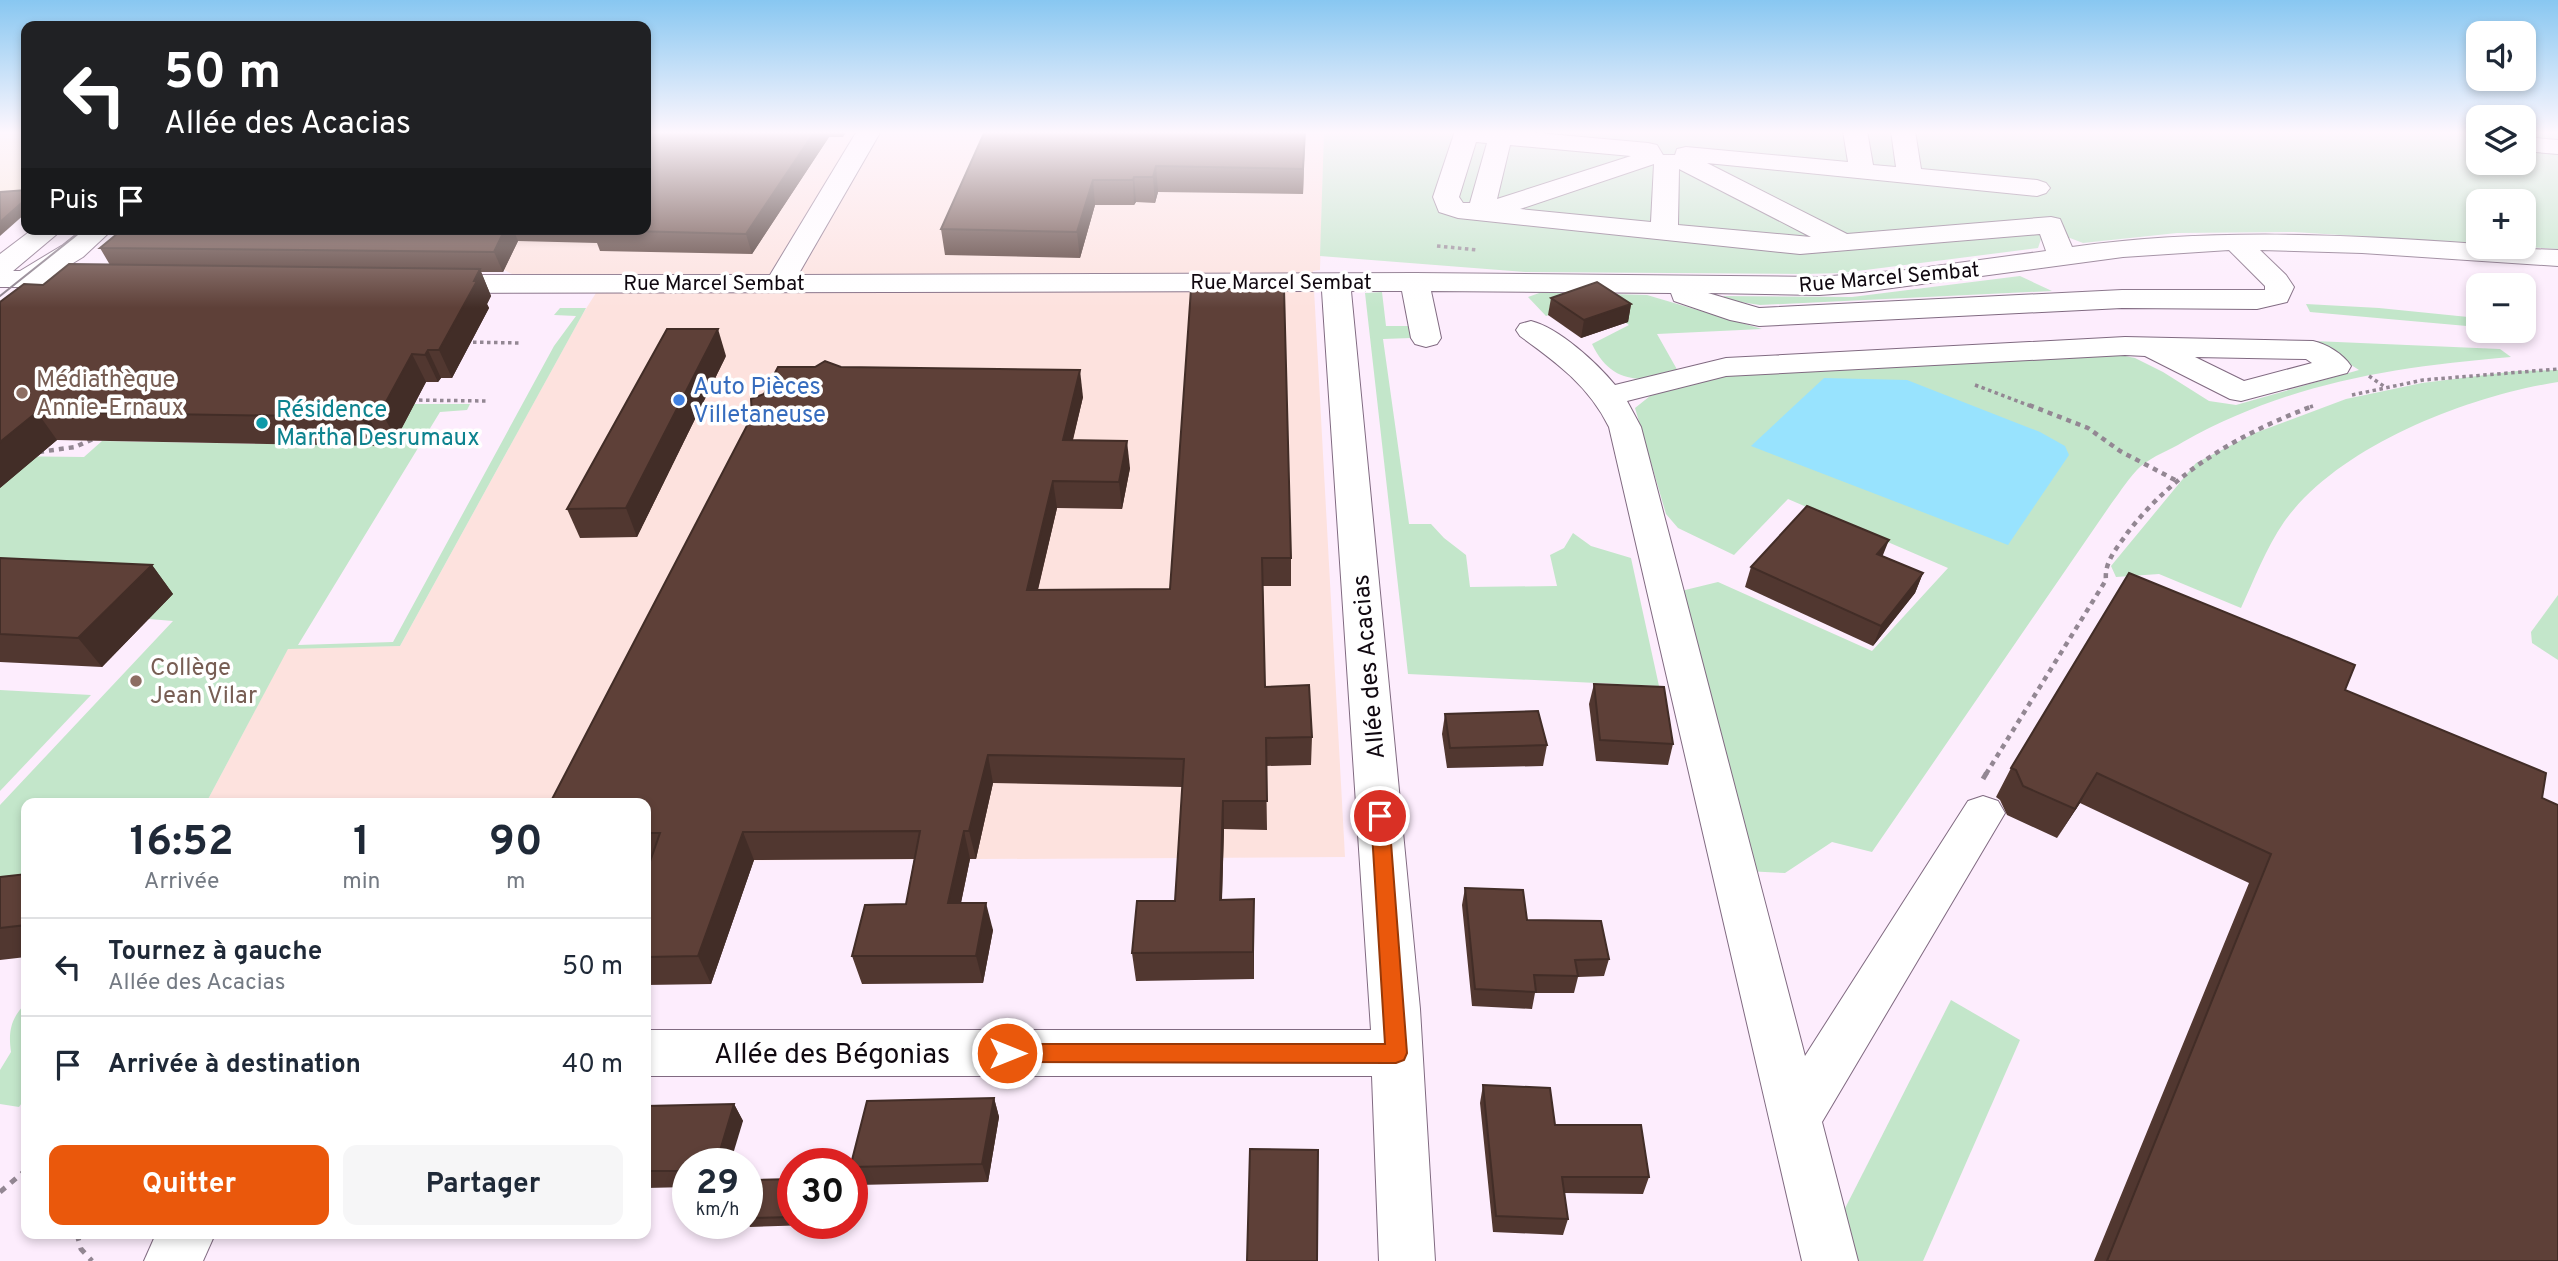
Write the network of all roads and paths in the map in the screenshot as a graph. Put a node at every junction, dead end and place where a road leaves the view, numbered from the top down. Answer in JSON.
{"nodes":[{"id":1,"x":834,"y":190,"type":"edge"},
{"id":2,"x":1448,"y":190,"type":"edge"},
{"id":3,"x":1486,"y":190,"type":"edge"},
{"id":4,"x":1549,"y":190,"type":"edge"},
{"id":5,"x":1666,"y":190,"type":"edge"},
{"id":6,"x":1743,"y":190,"type":"edge"},
{"id":7,"x":1448,"y":206,"type":"junction"},
{"id":8,"x":1480,"y":213,"type":"junction"},
{"id":9,"x":1664,"y":231,"type":"junction"},
{"id":10,"x":42,"y":235,"type":"edge"},
{"id":11,"x":93,"y":235,"type":"edge"},
{"id":12,"x":1842,"y":242,"type":"junction"},
{"id":13,"x":2237,"y":243,"type":"junction"},
{"id":14,"x":2063,"y":258,"type":"junction"},
{"id":15,"x":2558,"y":258,"type":"edge"},
{"id":16,"x":0,"y":267,"type":"edge"},
{"id":17,"x":29,"y":278,"type":"junction"},
{"id":18,"x":0,"y":279,"type":"edge"},
{"id":19,"x":124,"y":280,"type":"edge"},
{"id":20,"x":1336,"y":282,"type":"junction"},
{"id":21,"x":1420,"y":282,"type":"junction"},
{"id":22,"x":1478,"y":282,"type":"junction"},
{"id":23,"x":779,"y":283,"type":"junction"},
{"id":24,"x":415,"y":284,"type":"edge"},
{"id":25,"x":1652,"y":284,"type":"junction"},
{"id":26,"x":0,"y":293,"type":"edge"},
{"id":27,"x":1426,"y":338,"type":"dead end"},
{"id":28,"x":465,"y":342,"type":"dead end"},
{"id":29,"x":520,"y":343,"type":"dead end"},
{"id":30,"x":2150,"y":346,"type":"junction"},
{"id":31,"x":1902,"y":357,"type":"junction"},
{"id":32,"x":2558,"y":369,"type":"edge"},
{"id":33,"x":1610,"y":396,"type":"junction"},
{"id":34,"x":2349,"y":396,"type":"dead end"},
{"id":35,"x":403,"y":400,"type":"edge"},
{"id":36,"x":486,"y":401,"type":"dead end"},
{"id":37,"x":2326,"y":402,"type":"dead end"},
{"id":38,"x":103,"y":431,"type":"edge"},
{"id":39,"x":37,"y":452,"type":"dead end"},
{"id":40,"x":2177,"y":481,"type":"junction"},
{"id":41,"x":1983,"y":813,"type":"joint"},
{"id":42,"x":651,"y":1053,"type":"edge"},
{"id":43,"x":1396,"y":1053,"type":"junction"},
{"id":44,"x":1795,"y":1119,"type":"junction"},
{"id":45,"x":21,"y":1174,"type":"edge"},
{"id":46,"x":0,"y":1192,"type":"edge"},
{"id":47,"x":79,"y":1239,"type":"edge"},
{"id":48,"x":184,"y":1239,"type":"edge"},
{"id":49,"x":92,"y":1261,"type":"edge"},
{"id":50,"x":172,"y":1261,"type":"edge"},
{"id":51,"x":1407,"y":1261,"type":"edge"},
{"id":52,"x":1830,"y":1261,"type":"edge"}],
"edges":[{"from":1,"to":23,"type":"street"},
{"from":2,"to":7,"type":"street"},
{"from":3,"to":8,"type":"street"},
{"from":4,"to":8,"type":"street"},
{"from":5,"to":9,"type":"street"},
{"from":6,"to":12,"type":"street"},
{"from":7,"to":8,"type":"street"},
{"from":7,"to":21,"type":"path"},
{"from":8,"to":9,"type":"street"},
{"from":9,"to":12,"type":"street"},
{"from":10,"to":16,"type":"street"},
{"from":11,"to":17,"type":"street"},
{"from":12,"to":14,"type":"street"},
{"from":13,"to":14,"type":"street","name":"Rue Marcel Sembat"},
{"from":13,"to":15,"type":"street","name":"Rue Marcel Sembat"},
{"from":13,"to":25,"type":"street"},
{"from":14,"to":25,"type":"street","name":"Rue Marcel Sembat"},
{"from":17,"to":18,"type":"street"},
{"from":17,"to":19,"type":"street"},
{"from":17,"to":26,"type":"street"},
{"from":20,"to":21,"type":"street","name":"Rue Marcel Sembat"},
{"from":20,"to":23,"type":"street","name":"Rue Marcel Sembat"},
{"from":20,"to":43,"type":"street","name":"Allée des Acacias"},
{"from":21,"to":22,"type":"street","name":"Rue Marcel Sembat"},
{"from":21,"to":27,"type":"street"},
{"from":22,"to":25,"type":"street","name":"Rue Marcel Sembat"},
{"from":22,"to":33,"type":"street"},
{"from":23,"to":24,"type":"street","name":"Rue Marcel Sembat"},
{"from":28,"to":29,"type":"path"},
{"from":30,"to":30,"type":"street"},
{"from":30,"to":31,"type":"street"},
{"from":31,"to":33,"type":"street"},
{"from":31,"to":40,"type":"path"},
{"from":32,"to":34,"type":"path"},
{"from":33,"to":44,"type":"street"},
{"from":35,"to":36,"type":"path"},
{"from":37,"to":40,"type":"path"},
{"from":38,"to":39,"type":"path"},
{"from":40,"to":41,"type":"path"},
{"from":41,"to":44,"type":"street"},
{"from":42,"to":43,"type":"street","name":"Allée des Bégonias"},
{"from":43,"to":51,"type":"street","name":"Allée des Acacias"},
{"from":44,"to":52,"type":"street"},
{"from":45,"to":46,"type":"path"},
{"from":47,"to":49,"type":"path"},
{"from":48,"to":50,"type":"street"}]}
